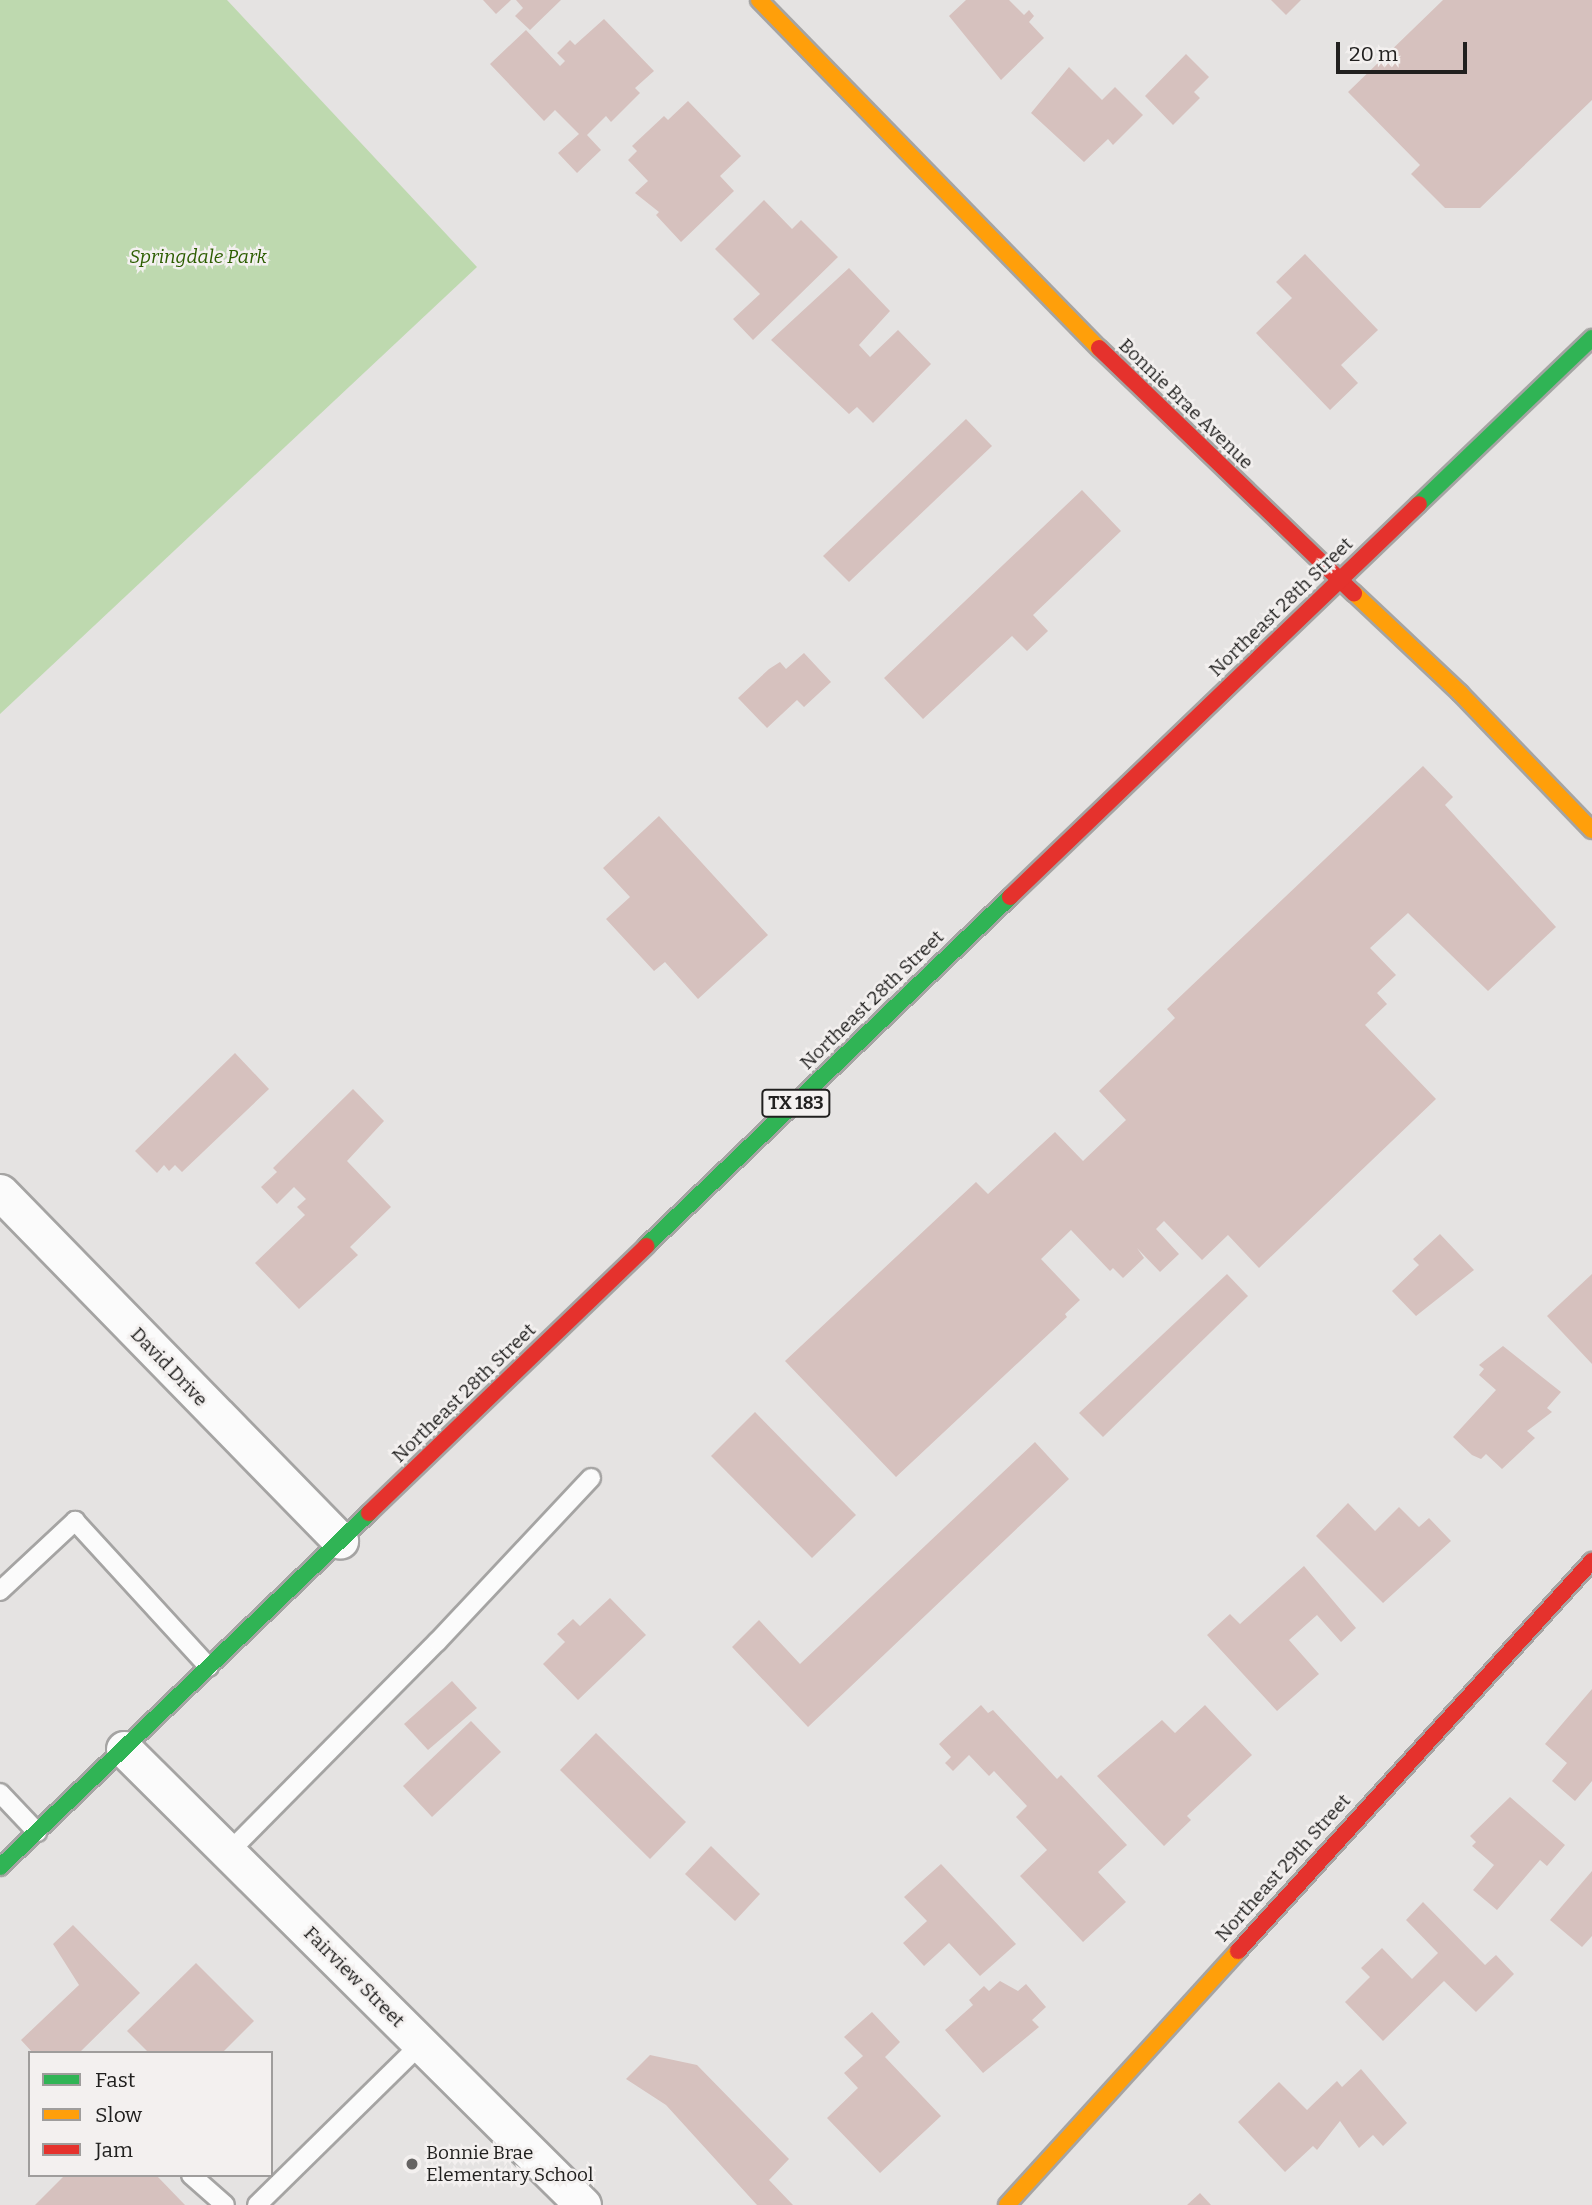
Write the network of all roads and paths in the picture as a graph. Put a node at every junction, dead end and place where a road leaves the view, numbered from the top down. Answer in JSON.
{"nodes":[{"id":1,"x":758,"y":0,"type":"edge"},
{"id":2,"x":1592,"y":338,"type":"edge"},
{"id":3,"x":1340,"y":580,"type":"junction"},
{"id":4,"x":1592,"y":830,"type":"edge"},
{"id":5,"x":0,"y":1192,"type":"edge"},
{"id":6,"x":591,"y":1478,"type":"dead end"},
{"id":7,"x":340,"y":1541,"type":"junction"},
{"id":8,"x":1592,"y":1561,"type":"edge"},
{"id":9,"x":0,"y":1591,"type":"edge"},
{"id":10,"x":209,"y":1667,"type":"junction"},
{"id":11,"x":124,"y":1749,"type":"junction"},
{"id":12,"x":0,"y":1793,"type":"edge"},
{"id":13,"x":37,"y":1832,"type":"junction"},
{"id":14,"x":229,"y":1852,"type":"junction"},
{"id":15,"x":0,"y":1867,"type":"edge"},
{"id":16,"x":421,"y":2044,"type":"junction"},
{"id":17,"x":193,"y":2177,"type":"edge"},
{"id":18,"x":225,"y":2205,"type":"edge"},
{"id":19,"x":257,"y":2205,"type":"edge"},
{"id":20,"x":583,"y":2205,"type":"edge"},
{"id":21,"x":1007,"y":2205,"type":"edge"}],
"edges":[{"from":1,"to":3,"type":"main road","name":"Bonnie Brae Avenue"},
{"from":2,"to":3,"type":"main road","name":"Northeast 28th Street","number":"TX 183"},
{"from":3,"to":4,"type":"main road","name":"Bonnie Brae Avenue"},
{"from":3,"to":7,"type":"main road","name":"Northeast 28th Street","number":"TX 183"},
{"from":5,"to":7,"type":"street","name":"David Drive"},
{"from":6,"to":14,"type":"lane"},
{"from":7,"to":10,"type":"main road","name":"Northeast 28th Street","number":"TX 183"},
{"from":8,"to":21,"type":"main road","name":"Northeast 29th Street"},
{"from":9,"to":10,"type":"lane"},
{"from":10,"to":11,"type":"main road","name":"Northeast 28th Street","number":"TX 183"},
{"from":11,"to":13,"type":"main road","name":"Northeast 28th Street","number":"TX 183"},
{"from":11,"to":14,"type":"street","name":"Fairview Street"},
{"from":12,"to":13,"type":"lane"},
{"from":13,"to":15,"type":"main road","name":"Northeast 28th Street","number":"TX 183"},
{"from":14,"to":16,"type":"street","name":"Fairview Street"},
{"from":16,"to":19,"type":"lane"},
{"from":16,"to":20,"type":"street","name":"Fairview Street"},
{"from":17,"to":18,"type":"lane"}]}
